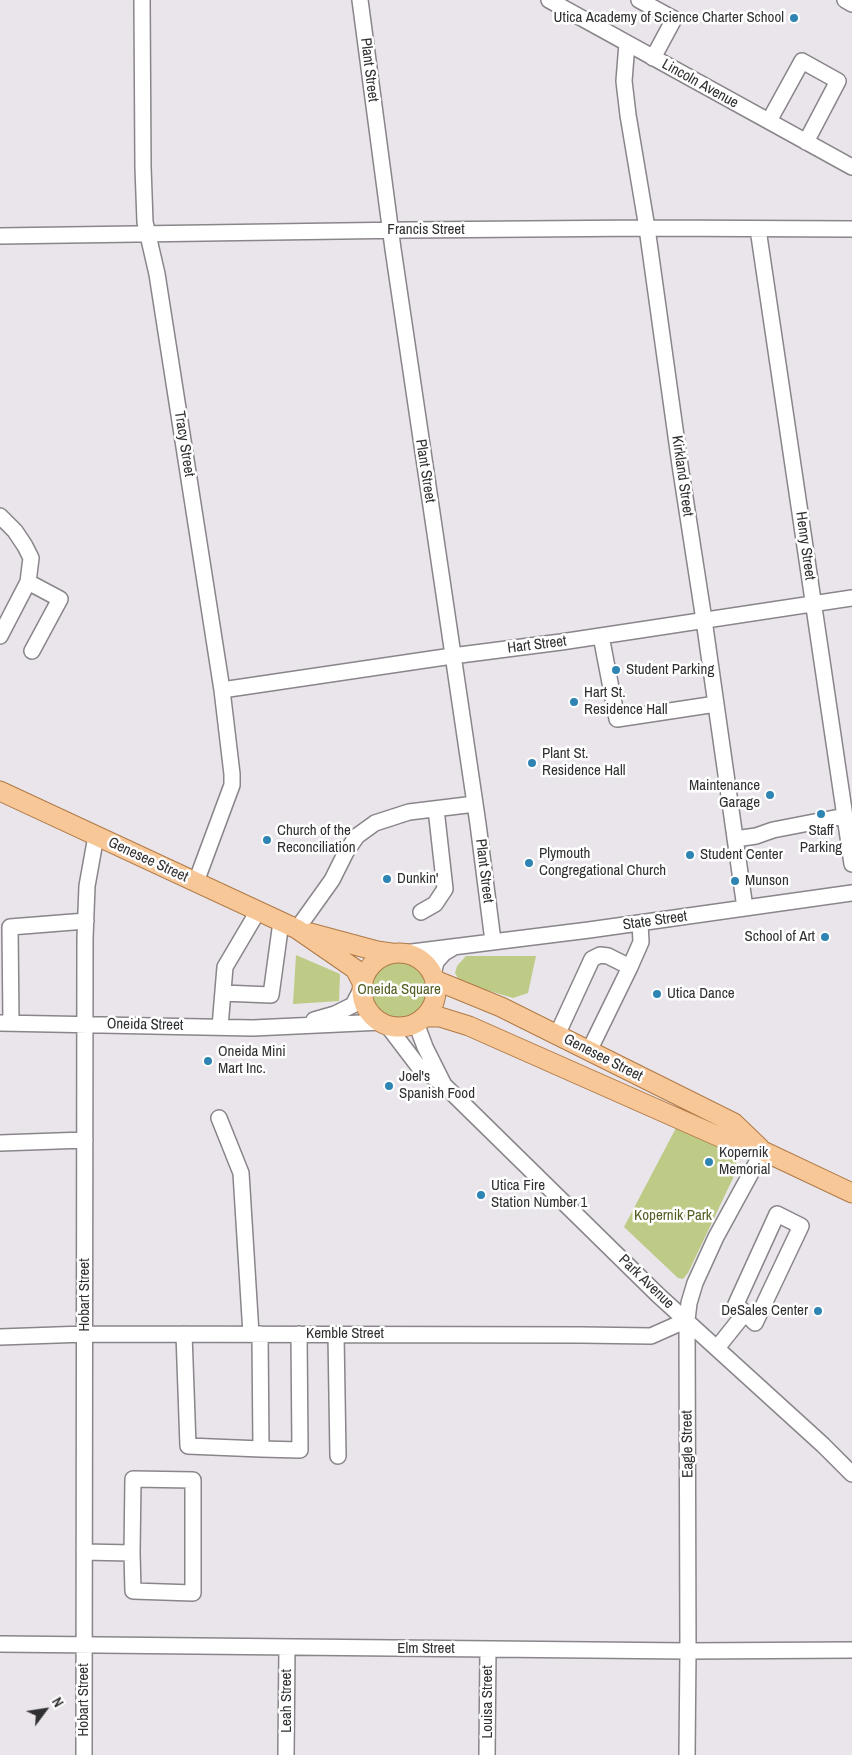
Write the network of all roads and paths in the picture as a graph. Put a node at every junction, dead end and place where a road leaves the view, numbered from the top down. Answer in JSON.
{"nodes":[{"id":1,"x":142,"y":0,"type":"edge"},
{"id":2,"x":360,"y":0,"type":"edge"},
{"id":3,"x":639,"y":0,"type":"edge"},
{"id":4,"x":845,"y":0,"type":"edge"},
{"id":5,"x":556,"y":2,"type":"edge"},
{"id":6,"x":852,"y":4,"type":"edge"},
{"id":7,"x":627,"y":44,"type":"junction"},
{"id":8,"x":653,"y":58,"type":"junction"},
{"id":9,"x":769,"y":121,"type":"junction"},
{"id":10,"x":806,"y":142,"type":"junction"},
{"id":11,"x":852,"y":167,"type":"edge"},
{"id":12,"x":647,"y":228,"type":"junction"},
{"id":13,"x":758,"y":229,"type":"junction"},
{"id":14,"x":852,"y":229,"type":"edge"},
{"id":15,"x":390,"y":230,"type":"junction"},
{"id":16,"x":148,"y":234,"type":"junction"},
{"id":17,"x":0,"y":236,"type":"edge"},
{"id":18,"x":0,"y":516,"type":"edge"},
{"id":19,"x":28,"y":582,"type":"junction"},
{"id":20,"x":852,"y":598,"type":"edge"},
{"id":21,"x":814,"y":604,"type":"junction"},
{"id":22,"x":704,"y":620,"type":"junction"},
{"id":23,"x":0,"y":636,"type":"edge"},
{"id":24,"x":602,"y":636,"type":"junction"},
{"id":25,"x":32,"y":651,"type":"dead end"},
{"id":26,"x":452,"y":656,"type":"junction"},
{"id":27,"x":222,"y":690,"type":"junction"},
{"id":28,"x":716,"y":704,"type":"junction"},
{"id":29,"x":0,"y":791,"type":"edge"},
{"id":30,"x":476,"y":804,"type":"junction"},
{"id":31,"x":436,"y":809,"type":"junction"},
{"id":32,"x":845,"y":816,"type":"junction"},
{"id":33,"x":96,"y":836,"type":"junction"},
{"id":34,"x":735,"y":839,"type":"junction"},
{"id":35,"x":852,"y":864,"type":"edge"},
{"id":36,"x":196,"y":882,"type":"junction"},
{"id":37,"x":852,"y":893,"type":"edge"},
{"id":38,"x":745,"y":908,"type":"junction"},
{"id":39,"x":258,"y":911,"type":"junction"},
{"id":40,"x":421,"y":912,"type":"dead end"},
{"id":41,"x":86,"y":921,"type":"junction"},
{"id":42,"x":640,"y":923,"type":"junction"},
{"id":43,"x":289,"y":925,"type":"junction"},
{"id":44,"x":493,"y":941,"type":"junction"},
{"id":45,"x":457,"y":945,"type":"junction"},
{"id":46,"x":398,"y":953,"type":"junction"},
{"id":47,"x":630,"y":967,"type":"junction"},
{"id":48,"x":434,"y":977,"type":"junction"},
{"id":49,"x":362,"y":986,"type":"junction"},
{"id":50,"x":223,"y":993,"type":"junction"},
{"id":51,"x":420,"y":1020,"type":"junction"},
{"id":52,"x":6,"y":1023,"type":"edge"},
{"id":53,"x":85,"y":1024,"type":"junction"},
{"id":54,"x":385,"y":1024,"type":"junction"},
{"id":55,"x":220,"y":1027,"type":"junction"},
{"id":56,"x":290,"y":1027,"type":"junction"},
{"id":57,"x":557,"y":1035,"type":"junction"},
{"id":58,"x":590,"y":1051,"type":"junction"},
{"id":59,"x":444,"y":1085,"type":"junction"},
{"id":60,"x":219,"y":1118,"type":"dead end"},
{"id":61,"x":0,"y":1128,"type":"edge"},
{"id":62,"x":85,"y":1140,"type":"junction"},
{"id":63,"x":0,"y":1143,"type":"edge"},
{"id":64,"x":763,"y":1151,"type":"junction"},
{"id":65,"x":852,"y":1193,"type":"edge"},
{"id":66,"x":745,"y":1313,"type":"junction"},
{"id":67,"x":687,"y":1320,"type":"junction"},
{"id":68,"x":85,"y":1334,"type":"junction"},
{"id":69,"x":184,"y":1334,"type":"junction"},
{"id":70,"x":256,"y":1334,"type":"junction"},
{"id":71,"x":299,"y":1334,"type":"junction"},
{"id":72,"x":336,"y":1334,"type":"junction"},
{"id":73,"x":0,"y":1337,"type":"edge"},
{"id":74,"x":717,"y":1348,"type":"junction"},
{"id":75,"x":261,"y":1449,"type":"junction"},
{"id":76,"x":338,"y":1456,"type":"dead end"},
{"id":77,"x":852,"y":1474,"type":"edge"},
{"id":78,"x":84,"y":1552,"type":"junction"},
{"id":79,"x":132,"y":1553,"type":"junction"},
{"id":80,"x":0,"y":1644,"type":"edge"},
{"id":81,"x":84,"y":1645,"type":"junction"},
{"id":82,"x":287,"y":1648,"type":"junction"},
{"id":83,"x":488,"y":1649,"type":"junction"},
{"id":84,"x":852,"y":1650,"type":"edge"},
{"id":85,"x":688,"y":1651,"type":"junction"},
{"id":86,"x":84,"y":1755,"type":"edge"},
{"id":87,"x":286,"y":1755,"type":"edge"},
{"id":88,"x":487,"y":1755,"type":"edge"},
{"id":89,"x":687,"y":1755,"type":"edge"}],
"edges":[{"from":1,"to":16,"type":"street","name":"Tracy Street"},
{"from":2,"to":15,"type":"street","name":"Plant Street"},
{"from":3,"to":8,"type":"street"},
{"from":4,"to":6,"type":"street"},
{"from":5,"to":7,"type":"street","name":"Lincoln Avenue"},
{"from":7,"to":8,"type":"street","name":"Lincoln Avenue"},
{"from":7,"to":12,"type":"street","name":"Kirkland Street"},
{"from":8,"to":9,"type":"street","name":"Lincoln Avenue"},
{"from":9,"to":10,"type":"street","name":"Lincoln Avenue"},
{"from":9,"to":10,"type":"street"},
{"from":10,"to":11,"type":"street","name":"Lincoln Avenue"},
{"from":12,"to":13,"type":"street","name":"Francis Street"},
{"from":12,"to":15,"type":"street","name":"Francis Street"},
{"from":12,"to":22,"type":"street","name":"Kirkland Street"},
{"from":13,"to":14,"type":"street","name":"Francis Street"},
{"from":13,"to":21,"type":"street","name":"Henry Street"},
{"from":15,"to":16,"type":"street","name":"Francis Street"},
{"from":15,"to":26,"type":"street","name":"Plant Street"},
{"from":16,"to":17,"type":"street","name":"Francis Street"},
{"from":16,"to":27,"type":"street","name":"Tracy Street"},
{"from":18,"to":19,"type":"street"},
{"from":19,"to":23,"type":"street"},
{"from":19,"to":25,"type":"street"},
{"from":20,"to":21,"type":"street","name":"Hart Street"},
{"from":21,"to":22,"type":"street","name":"Hart Street"},
{"from":21,"to":32,"type":"street","name":"Henry Street"},
{"from":22,"to":24,"type":"street","name":"Hart Street"},
{"from":22,"to":28,"type":"street","name":"Kirkland Street"},
{"from":24,"to":26,"type":"street","name":"Hart Street"},
{"from":24,"to":28,"type":"street"},
{"from":26,"to":27,"type":"street","name":"Hart Street"},
{"from":26,"to":30,"type":"street","name":"Plant Street"},
{"from":27,"to":36,"type":"street","name":"Tracy Street"},
{"from":28,"to":34,"type":"street","name":"Kirkland Street"},
{"from":29,"to":33,"type":"main road","name":"Genesee Street"},
{"from":30,"to":31,"type":"street"},
{"from":30,"to":44,"type":"street","name":"Plant Street"},
{"from":31,"to":40,"type":"street"},
{"from":31,"to":43,"type":"street"},
{"from":32,"to":34,"type":"street"},
{"from":32,"to":35,"type":"street","name":"Henry Street"},
{"from":33,"to":36,"type":"main road","name":"Genesee Street"},
{"from":33,"to":41,"type":"street","name":"Hobart Street"},
{"from":34,"to":38,"type":"street","name":"Kirkland Street"},
{"from":36,"to":39,"type":"main road","name":"Genesee Street"},
{"from":37,"to":38,"type":"street","name":"State Street"},
{"from":38,"to":42,"type":"street","name":"State Street"},
{"from":39,"to":43,"type":"main road","name":"Genesee Street"},
{"from":39,"to":50,"type":"street"},
{"from":41,"to":52,"type":"street"},
{"from":41,"to":53,"type":"street","name":"Hobart Street"},
{"from":42,"to":44,"type":"street","name":"State Street"},
{"from":42,"to":47,"type":"street"},
{"from":43,"to":46,"type":"main road","name":"Genesee Street"},
{"from":43,"to":49,"type":"main road","name":"Genesee Street"},
{"from":43,"to":50,"type":"street"},
{"from":44,"to":45,"type":"street","name":"State Street"},
{"from":45,"to":46,"type":"street","name":"State Street"},
{"from":45,"to":48,"type":"street"},
{"from":46,"to":48,"type":"main road"},
{"from":46,"to":49,"type":"main road"},
{"from":47,"to":57,"type":"street"},
{"from":47,"to":58,"type":"street"},
{"from":48,"to":51,"type":"main road"},
{"from":48,"to":57,"type":"main road","name":"Genesee Street"},
{"from":49,"to":54,"type":"main road"},
{"from":49,"to":56,"type":"street","name":"Oneida Street"},
{"from":50,"to":55,"type":"street"},
{"from":51,"to":54,"type":"main road"},
{"from":51,"to":59,"type":"street","name":"Park Avenue"},
{"from":51,"to":64,"type":"main road","name":"Genesee Street"},
{"from":52,"to":53,"type":"street","name":"Oneida Street"},
{"from":53,"to":55,"type":"street","name":"Oneida Street"},
{"from":53,"to":62,"type":"street","name":"Hobart Street"},
{"from":54,"to":56,"type":"street","name":"Oneida Street"},
{"from":54,"to":59,"type":"street","name":"Park Avenue"},
{"from":55,"to":56,"type":"street","name":"Oneida Street"},
{"from":57,"to":58,"type":"main road","name":"Genesee Street"},
{"from":58,"to":64,"type":"main road","name":"Genesee Street"},
{"from":59,"to":67,"type":"street","name":"Park Avenue"},
{"from":60,"to":70,"type":"street"},
{"from":61,"to":63,"type":"street"},
{"from":62,"to":63,"type":"street"},
{"from":62,"to":68,"type":"street","name":"Hobart Street"},
{"from":64,"to":65,"type":"main road","name":"Genesee Street"},
{"from":64,"to":67,"type":"street","name":"Eagle Street"},
{"from":66,"to":66,"type":"street"},
{"from":66,"to":74,"type":"street"},
{"from":67,"to":72,"type":"street","name":"Kemble Street"},
{"from":67,"to":74,"type":"street","name":"Park Avenue"},
{"from":67,"to":85,"type":"street","name":"Eagle Street"},
{"from":68,"to":69,"type":"street","name":"Kemble Street"},
{"from":68,"to":73,"type":"street","name":"Kemble Street"},
{"from":68,"to":78,"type":"street","name":"Hobart Street"},
{"from":69,"to":70,"type":"street","name":"Kemble Street"},
{"from":69,"to":75,"type":"street"},
{"from":70,"to":71,"type":"street","name":"Kemble Street"},
{"from":70,"to":75,"type":"street"},
{"from":71,"to":72,"type":"street","name":"Kemble Street"},
{"from":71,"to":75,"type":"street"},
{"from":72,"to":76,"type":"street"},
{"from":74,"to":77,"type":"street","name":"Park Avenue"},
{"from":78,"to":79,"type":"street"},
{"from":78,"to":81,"type":"street","name":"Hobart Street"},
{"from":79,"to":79,"type":"street"},
{"from":80,"to":81,"type":"street","name":"Elm Street"},
{"from":81,"to":82,"type":"street","name":"Elm Street"},
{"from":81,"to":86,"type":"street","name":"Hobart Street"},
{"from":82,"to":83,"type":"street","name":"Elm Street"},
{"from":82,"to":87,"type":"street","name":"Leah Street"},
{"from":83,"to":85,"type":"street","name":"Elm Street"},
{"from":83,"to":88,"type":"street","name":"Louisa Street"},
{"from":84,"to":85,"type":"street","name":"Elm Street"},
{"from":85,"to":89,"type":"street","name":"Eagle Street"}]}
